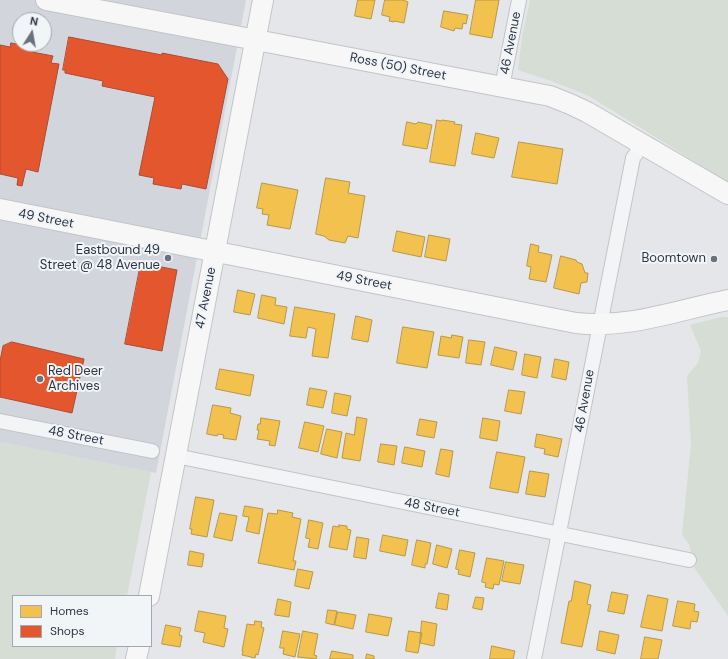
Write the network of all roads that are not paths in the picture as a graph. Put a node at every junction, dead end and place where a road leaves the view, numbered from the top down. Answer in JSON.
{"nodes":[{"id":1,"x":46,"y":0,"type":"edge"},
{"id":2,"x":263,"y":0,"type":"edge"},
{"id":3,"x":519,"y":0,"type":"edge"},
{"id":4,"x":256,"y":40,"type":"junction"},
{"id":5,"x":502,"y":87,"type":"junction"},
{"id":6,"x":642,"y":145,"type":"junction"},
{"id":7,"x":724,"y":194,"type":"edge"},
{"id":8,"x":0,"y":209,"type":"edge"},
{"id":9,"x":214,"y":252,"type":"junction"},
{"id":10,"x":726,"y":300,"type":"edge"},
{"id":11,"x":599,"y":324,"type":"junction"},
{"id":12,"x":0,"y":421,"type":"edge"},
{"id":13,"x":152,"y":451,"type":"dead end"},
{"id":14,"x":176,"y":456,"type":"junction"},
{"id":15,"x":559,"y":533,"type":"junction"},
{"id":16,"x":689,"y":560,"type":"dead end"},
{"id":17,"x":149,"y":595,"type":"edge"},
{"id":18,"x":139,"y":647,"type":"edge"},
{"id":19,"x":136,"y":659,"type":"edge"},
{"id":20,"x":534,"y":659,"type":"edge"}],
"edges":[{"from":1,"to":4,"type":"main road","name":"Ross (50) Street"},
{"from":2,"to":4,"type":"main road","name":"47 Avenue"},
{"from":3,"to":5,"type":"street","name":"46 Avenue"},
{"from":4,"to":5,"type":"main road","name":"Ross (50) Street"},
{"from":4,"to":9,"type":"main road","name":"47 Avenue"},
{"from":5,"to":6,"type":"main road","name":"Ross (50) Street"},
{"from":6,"to":7,"type":"main road","name":"Ross (50) Street"},
{"from":6,"to":11,"type":"street","name":"46 Avenue"},
{"from":8,"to":9,"type":"main road","name":"49 Street"},
{"from":9,"to":11,"type":"main road","name":"49 Street"},
{"from":9,"to":14,"type":"main road","name":"47 Avenue"},
{"from":10,"to":11,"type":"main road","name":"49 Street"},
{"from":11,"to":15,"type":"street","name":"46 Avenue"},
{"from":12,"to":13,"type":"street","name":"48 Street"},
{"from":14,"to":15,"type":"street","name":"48 Street"},
{"from":14,"to":17,"type":"main road","name":"47 Avenue"},
{"from":15,"to":16,"type":"street","name":"48 Street"},
{"from":15,"to":20,"type":"street","name":"46 Avenue"},
{"from":18,"to":19,"type":"main road"}]}
